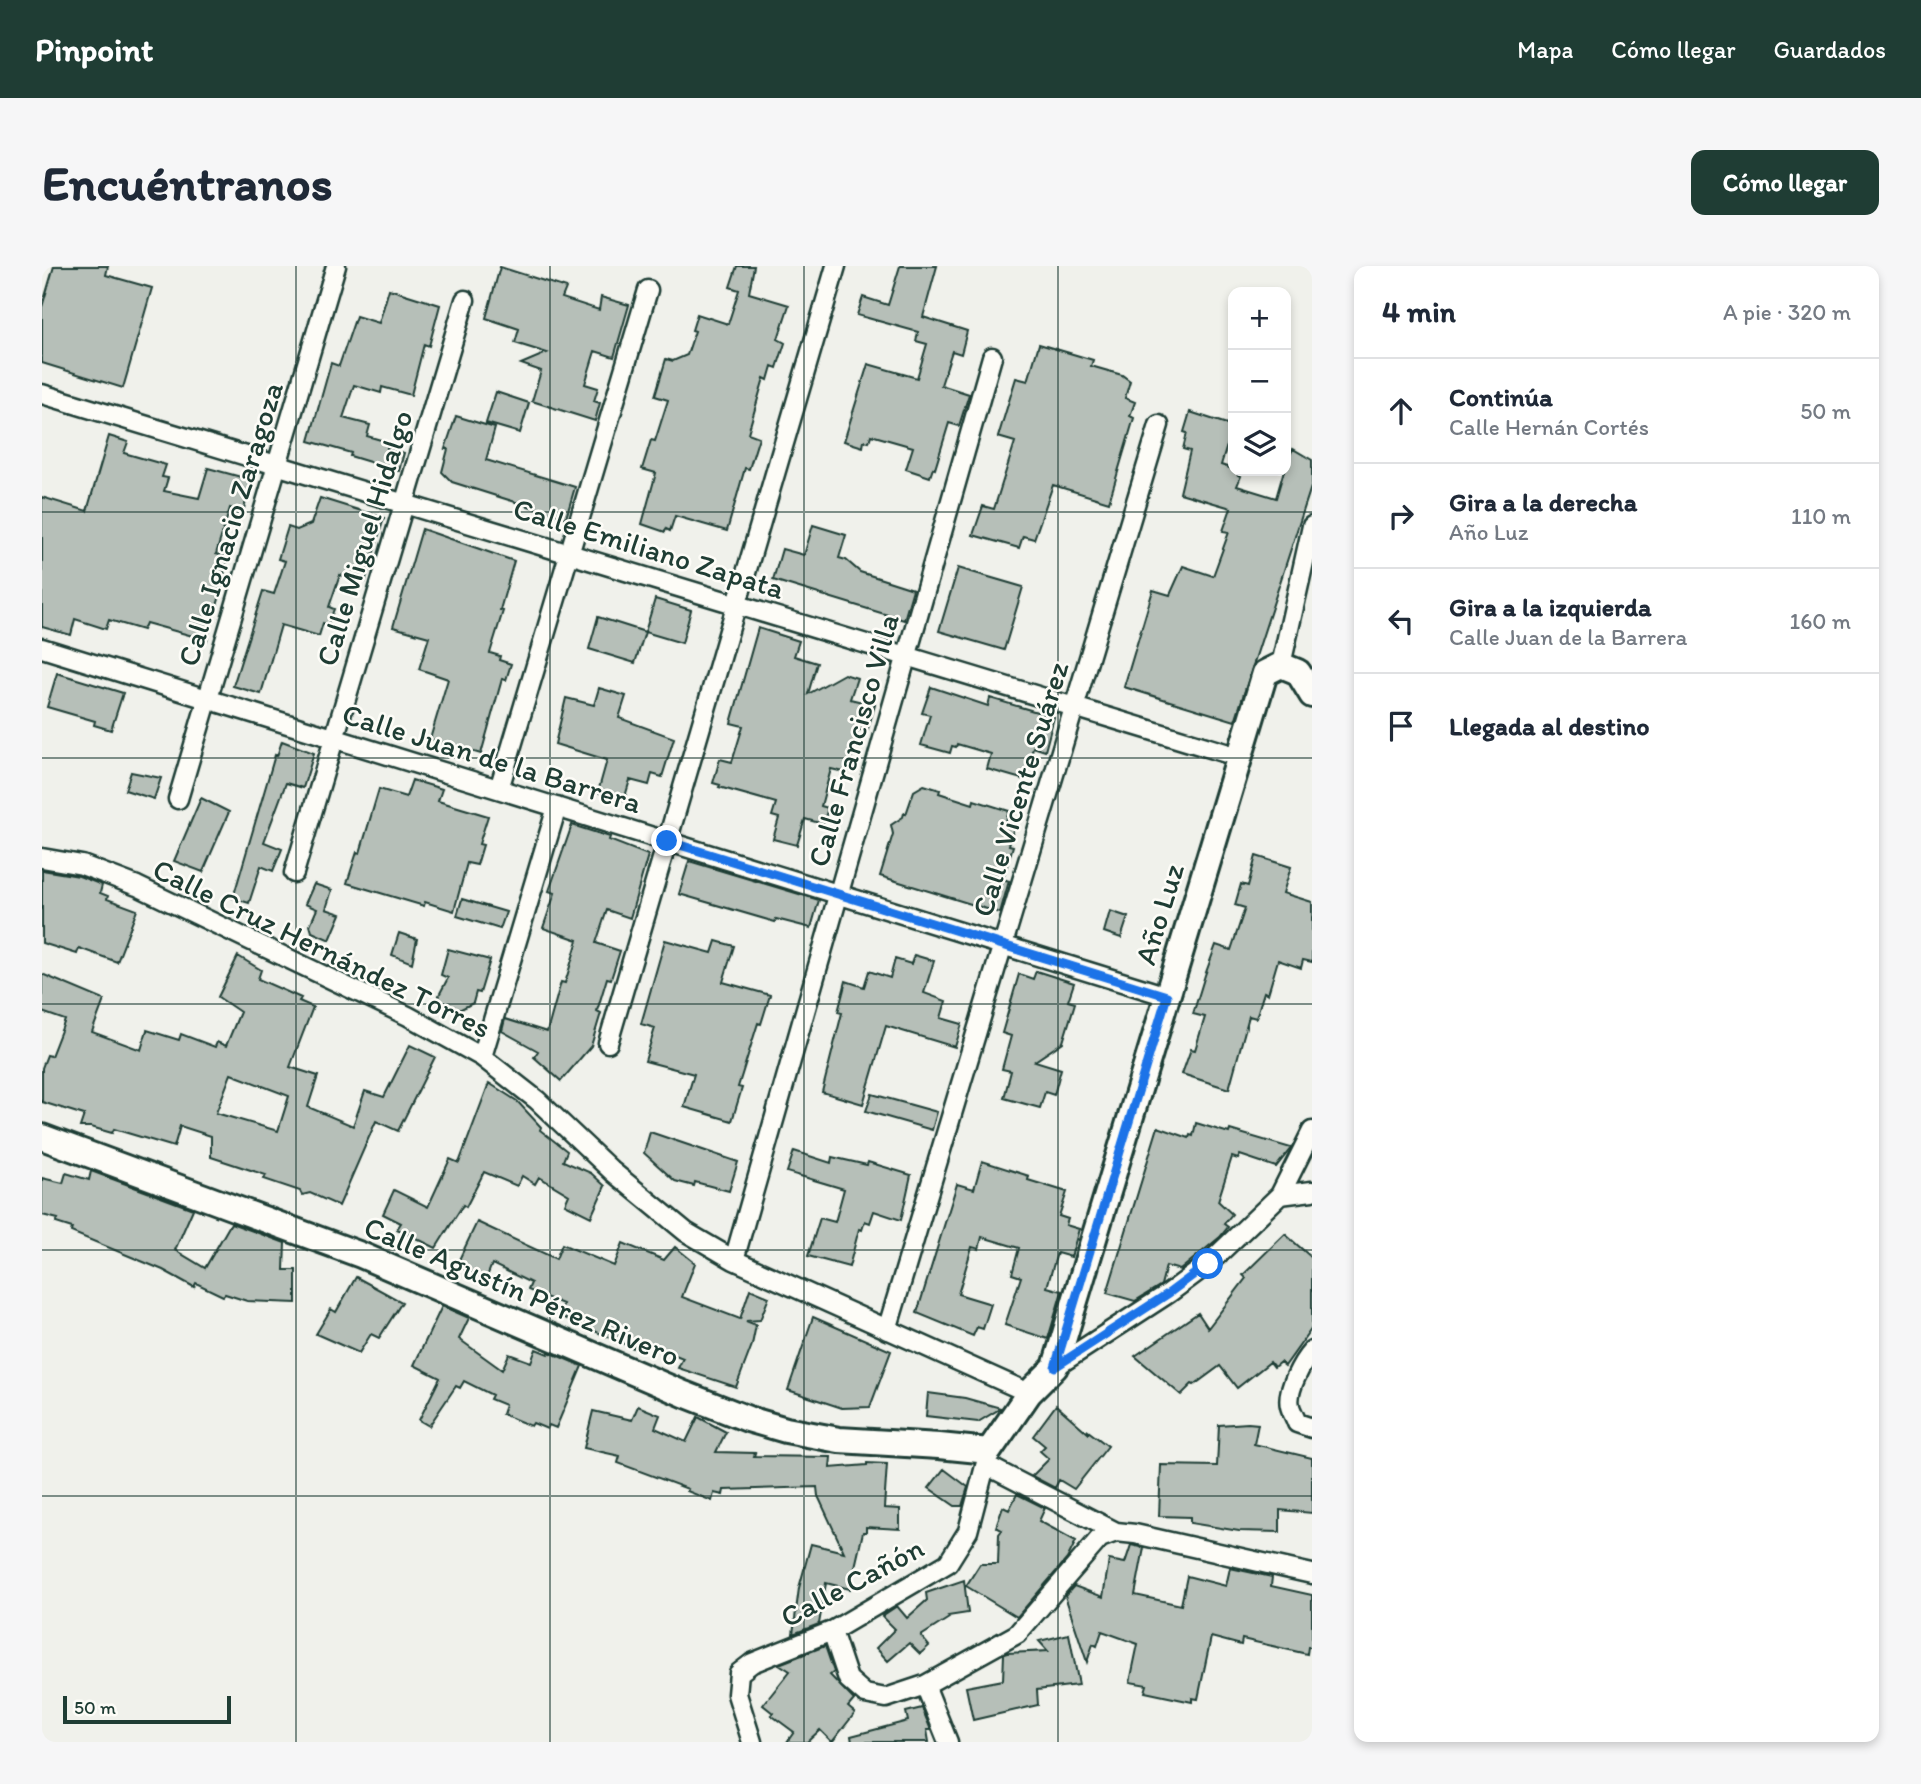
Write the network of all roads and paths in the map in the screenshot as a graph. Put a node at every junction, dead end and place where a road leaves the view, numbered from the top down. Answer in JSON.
{"nodes":[{"id":1,"x":336,"y":266,"type":"edge"},
{"id":2,"x":836,"y":266,"type":"edge"},
{"id":3,"x":648,"y":290,"type":"dead end"},
{"id":4,"x":464,"y":300,"type":"dead end"},
{"id":5,"x":992,"y":357,"type":"dead end"},
{"id":6,"x":42,"y":394,"type":"edge"},
{"id":7,"x":1158,"y":425,"type":"dead end"},
{"id":8,"x":277,"y":465,"type":"junction"},
{"id":9,"x":404,"y":503,"type":"junction"},
{"id":10,"x":1312,"y":526,"type":"edge"},
{"id":11,"x":569,"y":554,"type":"junction"},
{"id":12,"x":737,"y":604,"type":"junction"},
{"id":13,"x":42,"y":648,"type":"edge"},
{"id":14,"x":906,"y":656,"type":"junction"},
{"id":15,"x":1281,"y":665,"type":"junction"},
{"id":16,"x":1312,"y":695,"type":"edge"},
{"id":17,"x":208,"y":699,"type":"junction"},
{"id":18,"x":1074,"y":707,"type":"junction"},
{"id":19,"x":334,"y":738,"type":"junction"},
{"id":20,"x":1239,"y":757,"type":"junction"},
{"id":21,"x":499,"y":789,"type":"junction"},
{"id":22,"x":178,"y":799,"type":"dead end"},
{"id":23,"x":557,"y":807,"type":"junction"},
{"id":24,"x":667,"y":841,"type":"junction"},
{"id":25,"x":42,"y":858,"type":"edge"},
{"id":26,"x":294,"y":873,"type":"dead end"},
{"id":27,"x":838,"y":894,"type":"junction"},
{"id":28,"x":1003,"y":945,"type":"junction"},
{"id":29,"x":1167,"y":996,"type":"junction"},
{"id":30,"x":608,"y":1042,"type":"dead end"},
{"id":31,"x":482,"y":1057,"type":"junction"},
{"id":32,"x":1312,"y":1131,"type":"edge"},
{"id":33,"x":42,"y":1137,"type":"edge"},
{"id":34,"x":1312,"y":1191,"type":"edge"},
{"id":35,"x":1280,"y":1195,"type":"junction"},
{"id":36,"x":734,"y":1260,"type":"junction"},
{"id":37,"x":887,"y":1330,"type":"junction"},
{"id":38,"x":1312,"y":1351,"type":"edge"},
{"id":39,"x":1055,"y":1367,"type":"junction"},
{"id":40,"x":1028,"y":1393,"type":"junction"},
{"id":41,"x":1312,"y":1428,"type":"edge"},
{"id":42,"x":988,"y":1458,"type":"junction"},
{"id":43,"x":1116,"y":1531,"type":"junction"},
{"id":44,"x":1312,"y":1574,"type":"edge"},
{"id":45,"x":832,"y":1631,"type":"junction"},
{"id":46,"x":925,"y":1685,"type":"junction"},
{"id":47,"x":752,"y":1742,"type":"edge"},
{"id":48,"x":948,"y":1742,"type":"edge"}],
"edges":[{"from":1,"to":8,"type":"street","name":"Calle Ignacio Zaragoza"},
{"from":2,"to":12,"type":"street"},
{"from":3,"to":11,"type":"street"},
{"from":4,"to":9,"type":"street","name":"Calle Miguel Hidalgo"},
{"from":5,"to":14,"type":"street","name":"Calle Francisco Villa"},
{"from":6,"to":8,"type":"street","name":"Calle Emiliano Zapata"},
{"from":7,"to":18,"type":"street","name":"Calle Vicente Suárez"},
{"from":8,"to":9,"type":"street","name":"Calle Emiliano Zapata"},
{"from":8,"to":17,"type":"street","name":"Calle Ignacio Zaragoza"},
{"from":9,"to":11,"type":"street","name":"Calle Emiliano Zapata"},
{"from":9,"to":19,"type":"street","name":"Calle Miguel Hidalgo"},
{"from":10,"to":15,"type":"street","name":"Año Luz"},
{"from":11,"to":12,"type":"street","name":"Calle Emiliano Zapata"},
{"from":11,"to":21,"type":"street"},
{"from":12,"to":14,"type":"street","name":"Calle Emiliano Zapata"},
{"from":12,"to":24,"type":"street"},
{"from":13,"to":17,"type":"street","name":"Calle Juan de la Barrera"},
{"from":14,"to":18,"type":"street","name":"Calle Emiliano Zapata"},
{"from":14,"to":27,"type":"street","name":"Calle Francisco Villa"},
{"from":15,"to":16,"type":"main road"},
{"from":15,"to":20,"type":"main road","name":"Año Luz"},
{"from":17,"to":19,"type":"street","name":"Calle Juan de la Barrera"},
{"from":17,"to":22,"type":"street","name":"Calle Ignacio Zaragoza"},
{"from":18,"to":20,"type":"street","name":"Calle Emiliano Zapata"},
{"from":18,"to":28,"type":"street","name":"Calle Vicente Suárez"},
{"from":19,"to":21,"type":"street","name":"Calle Juan de la Barrera"},
{"from":19,"to":26,"type":"street","name":"Calle Miguel Hidalgo"},
{"from":20,"to":29,"type":"main road","name":"Año Luz"},
{"from":21,"to":23,"type":"street","name":"Calle Juan de la Barrera"},
{"from":23,"to":24,"type":"street","name":"Calle Juan de la Barrera"},
{"from":23,"to":31,"type":"street"},
{"from":24,"to":27,"type":"street","name":"Calle Juan de la Barrera"},
{"from":24,"to":30,"type":"street"},
{"from":25,"to":31,"type":"street","name":"Calle Cruz Hernández Torres"},
{"from":27,"to":28,"type":"street","name":"Calle Juan de la Barrera"},
{"from":27,"to":36,"type":"street","name":"Calle Francisco Villa"},
{"from":28,"to":29,"type":"street","name":"Calle Juan de la Barrera"},
{"from":28,"to":37,"type":"street","name":"Calle Vicente Suárez"},
{"from":29,"to":39,"type":"main road","name":"Año Luz"},
{"from":31,"to":36,"type":"street","name":"Calle Cruz Hernández Torres"},
{"from":32,"to":35,"type":"street"},
{"from":33,"to":42,"type":"main road","name":"Calle Agustín Pérez Rivero"},
{"from":34,"to":35,"type":"street"},
{"from":35,"to":39,"type":"street"},
{"from":36,"to":37,"type":"street","name":"Calle Cruz Hernández Torres"},
{"from":37,"to":40,"type":"street","name":"Calle Cruz Hernández Torres"},
{"from":38,"to":41,"type":"street"},
{"from":39,"to":40,"type":"main road"},
{"from":40,"to":42,"type":"main road"},
{"from":42,"to":43,"type":"street","name":"Calle Agustín Pérez Rivero"},
{"from":42,"to":45,"type":"street","name":"Calle Cañón"},
{"from":43,"to":44,"type":"street","name":"Calle Agustín Pérez Rivero"},
{"from":43,"to":46,"type":"street"},
{"from":45,"to":46,"type":"street"},
{"from":45,"to":47,"type":"street","name":"Calle Cañón"},
{"from":46,"to":48,"type":"street"}]}
